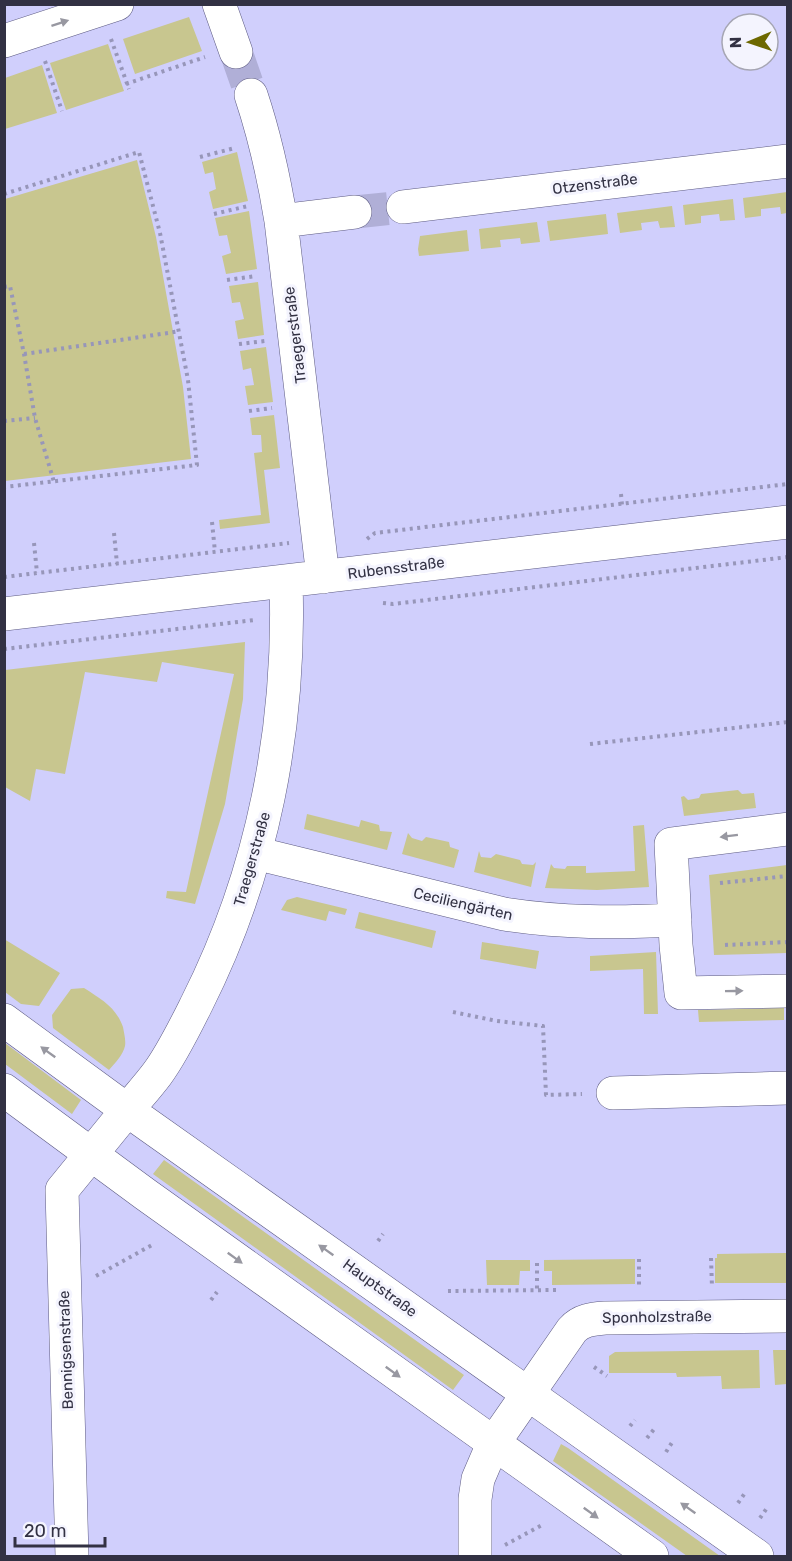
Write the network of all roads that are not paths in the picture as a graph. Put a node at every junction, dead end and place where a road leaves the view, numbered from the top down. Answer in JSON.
{"nodes":[{"id":1,"x":219,"y":4,"type":"edge"},
{"id":2,"x":113,"y":19,"type":"edge"},
{"id":3,"x":4,"y":41,"type":"edge"},
{"id":4,"x":224,"y":53,"type":"tunnel mouth"},
{"id":5,"x":251,"y":95,"type":"tunnel mouth"},
{"id":6,"x":788,"y":161,"type":"edge"},
{"id":7,"x":403,"y":207,"type":"tunnel mouth"},
{"id":8,"x":355,"y":212,"type":"tunnel mouth"},
{"id":9,"x":268,"y":213,"type":"junction"},
{"id":10,"x":788,"y":522,"type":"edge"},
{"id":11,"x":323,"y":577,"type":"junction"},
{"id":12,"x":286,"y":581,"type":"junction"},
{"id":13,"x":4,"y":614,"type":"edge"},
{"id":14,"x":788,"y":828,"type":"edge"},
{"id":15,"x":255,"y":853,"type":"junction"},
{"id":16,"x":675,"y":920,"type":"junction"},
{"id":17,"x":788,"y":991,"type":"edge"},
{"id":18,"x":4,"y":1020,"type":"edge"},
{"id":19,"x":788,"y":1088,"type":"edge"},
{"id":20,"x":4,"y":1090,"type":"edge"},
{"id":21,"x":601,"y":1094,"type":"road end"},
{"id":22,"x":127,"y":1110,"type":"junction"},
{"id":23,"x":91,"y":1154,"type":"junction"},
{"id":24,"x":788,"y":1316,"type":"edge"},
{"id":25,"x":527,"y":1393,"type":"junction"},
{"id":26,"x":494,"y":1444,"type":"junction"},
{"id":27,"x":488,"y":1551,"type":"edge"},
{"id":28,"x":72,"y":1557,"type":"edge"},
{"id":29,"x":652,"y":1557,"type":"edge"},
{"id":30,"x":757,"y":1557,"type":"edge"}],
"edges":[{"from":1,"to":4,"type":"street"},
{"from":3,"to":2,"type":"street","one_way":true},
{"from":5,"to":9,"type":"street","name":"Traegerstraße"},
{"from":6,"to":7,"type":"street","name":"Otzenstraße"},
{"from":8,"to":9,"type":"street"},
{"from":9,"to":11,"type":"street","name":"Traegerstraße"},
{"from":10,"to":11,"type":"street","name":"Rubensstraße"},
{"from":11,"to":12,"type":"street","name":"Rubensstraße"},
{"from":12,"to":13,"type":"street","name":"Rubensstraße"},
{"from":12,"to":15,"type":"street","name":"Traegerstraße"},
{"from":14,"to":16,"type":"street","one_way":true},
{"from":15,"to":16,"type":"street","name":"Ceciliengärten"},
{"from":15,"to":22,"type":"street","name":"Traegerstraße"},
{"from":16,"to":17,"type":"street","one_way":true},
{"from":22,"to":18,"type":"street","name":"Hauptstraße","one_way":true},
{"from":19,"to":21,"type":"street"},
{"from":20,"to":23,"type":"street"},
{"from":22,"to":23,"type":"street","name":"Traegerstraße"},
{"from":25,"to":22,"type":"street","name":"Hauptstraße","one_way":true},
{"from":23,"to":26,"type":"street","one_way":true},
{"from":23,"to":28,"type":"street","name":"Bennigsenstraße"},
{"from":24,"to":25,"type":"street","name":"Sponholzstraße"},
{"from":25,"to":26,"type":"street","name":"Sponholzstraße"},
{"from":30,"to":25,"type":"street","name":"Hauptstraße","one_way":true},
{"from":26,"to":27,"type":"street","name":"Sponholzstraße"},
{"from":26,"to":29,"type":"street","one_way":true}]}
